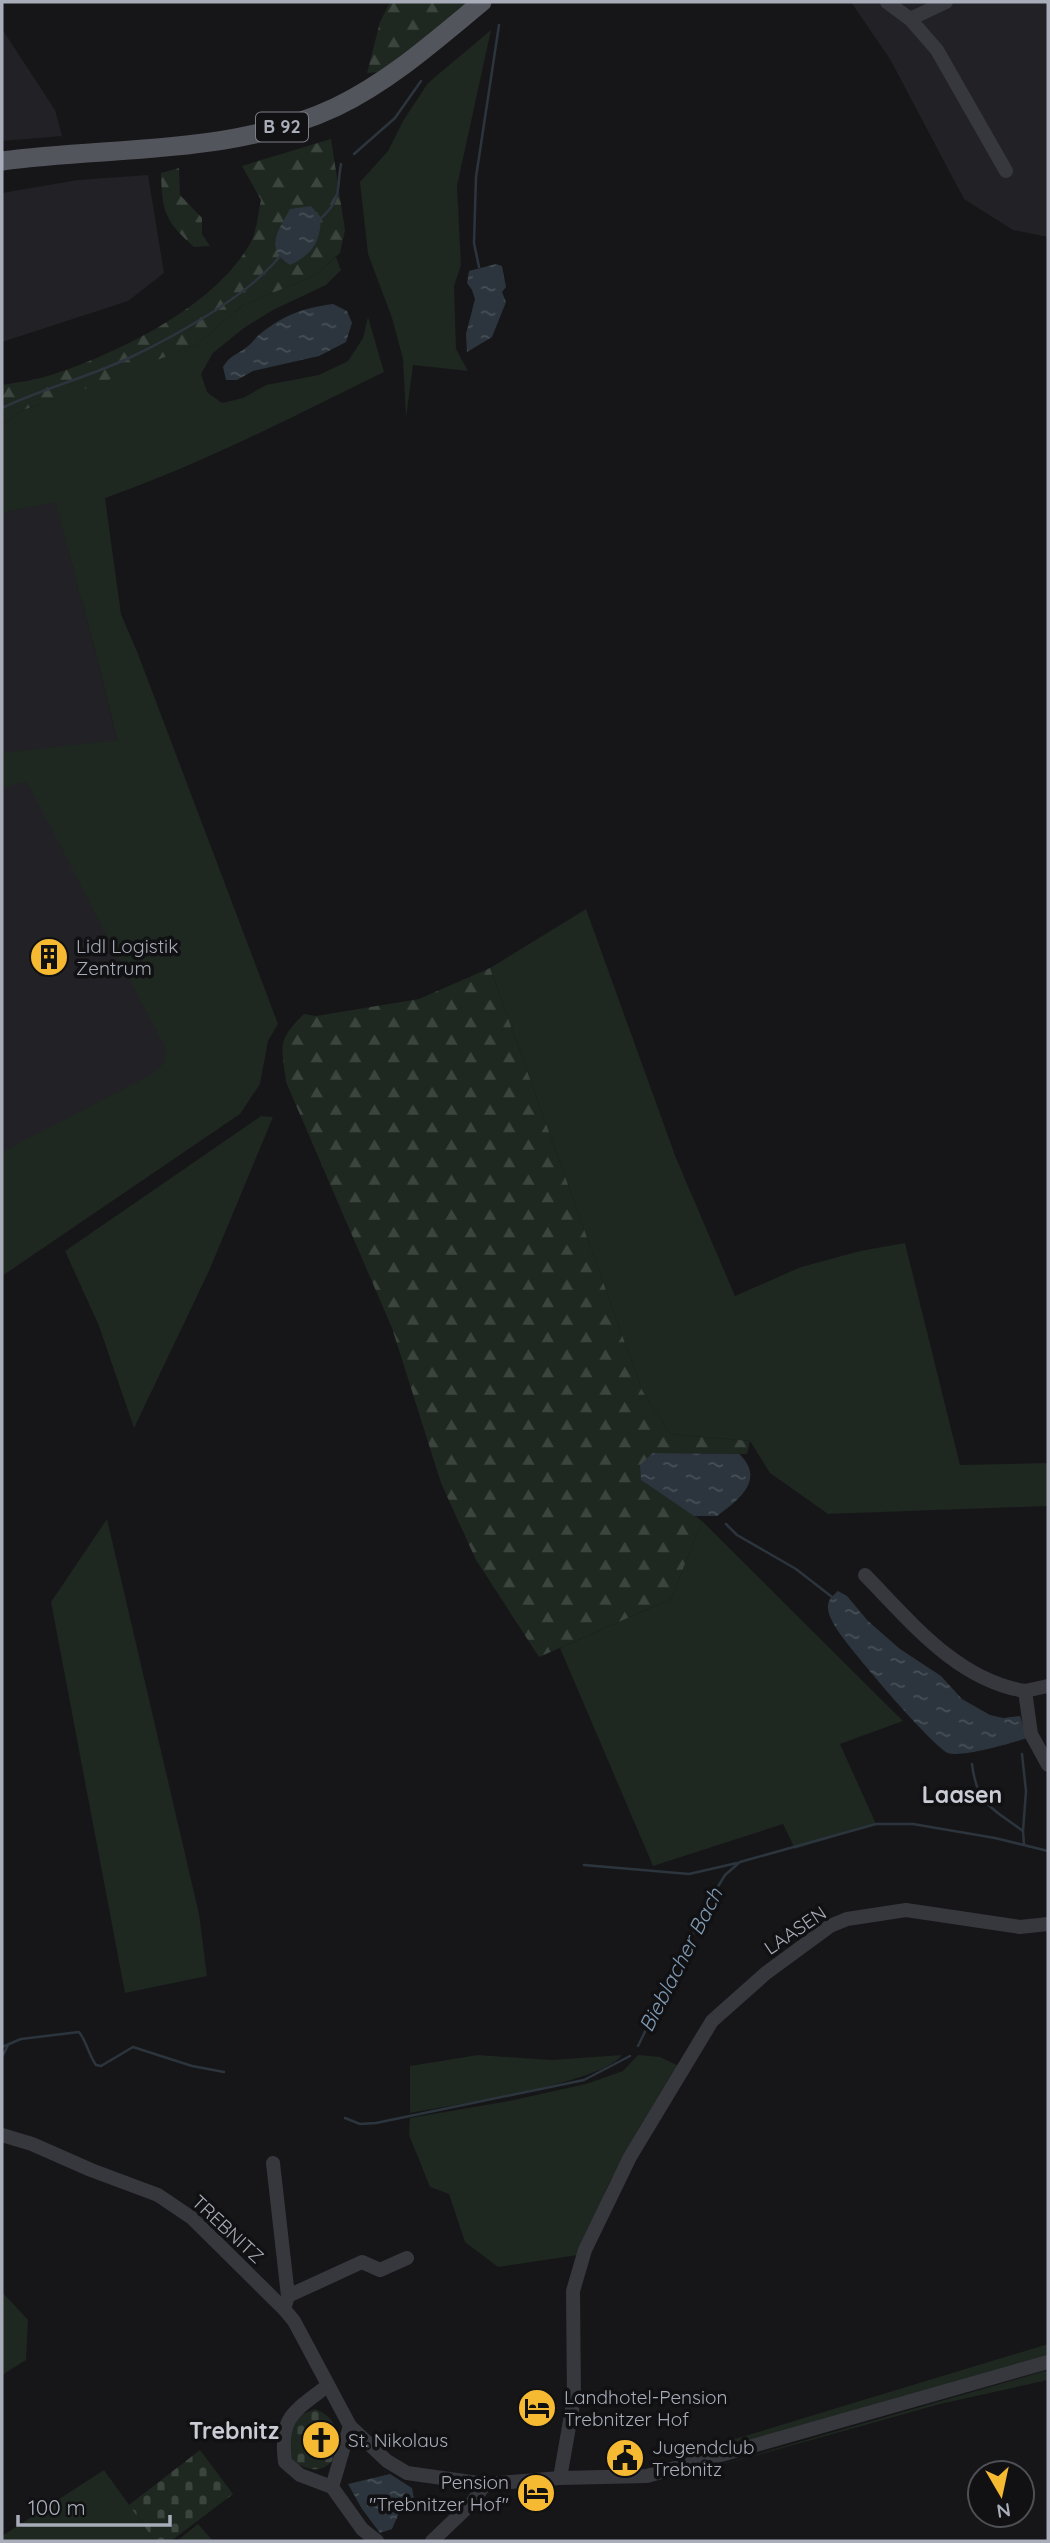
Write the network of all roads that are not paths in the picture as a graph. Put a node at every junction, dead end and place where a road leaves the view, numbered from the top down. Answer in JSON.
{"nodes":[{"id":1,"x":482,"y":2,"type":"edge"},
{"id":2,"x":887,"y":2,"type":"edge"},
{"id":3,"x":946,"y":2,"type":"edge"},
{"id":4,"x":910,"y":19,"type":"junction"},
{"id":5,"x":2,"y":161,"type":"edge"},
{"id":6,"x":1006,"y":171,"type":"dead end"},
{"id":7,"x":865,"y":1575,"type":"dead end"},
{"id":8,"x":1048,"y":1686,"type":"edge"},
{"id":9,"x":1025,"y":1691,"type":"junction"},
{"id":10,"x":1048,"y":1765,"type":"edge"},
{"id":11,"x":1048,"y":1924,"type":"edge"},
{"id":12,"x":2,"y":2135,"type":"edge"},
{"id":13,"x":273,"y":2163,"type":"dead end"},
{"id":14,"x":407,"y":2258,"type":"dead end"},
{"id":15,"x":286,"y":2303,"type":"junction"},
{"id":16,"x":1048,"y":2362,"type":"edge"},
{"id":17,"x":327,"y":2386,"type":"junction"},
{"id":18,"x":351,"y":2426,"type":"junction"},
{"id":19,"x":560,"y":2479,"type":"junction"},
{"id":20,"x":485,"y":2484,"type":"junction"},
{"id":21,"x":332,"y":2487,"type":"junction"},
{"id":22,"x":377,"y":2541,"type":"edge"},
{"id":23,"x":432,"y":2541,"type":"edge"}],
"edges":[{"from":1,"to":5,"type":"main road","number":"B 92"},
{"from":2,"to":4,"type":"street"},
{"from":3,"to":4,"type":"street"},
{"from":4,"to":6,"type":"street"},
{"from":7,"to":9,"type":"street"},
{"from":8,"to":9,"type":"street"},
{"from":9,"to":10,"type":"street"},
{"from":11,"to":19,"type":"street","name":"LAASEN"},
{"from":12,"to":15,"type":"street","name":"TREBNITZ"},
{"from":13,"to":15,"type":"street","name":"TREBNITZ"},
{"from":14,"to":15,"type":"street"},
{"from":15,"to":17,"type":"street"},
{"from":16,"to":19,"type":"street"},
{"from":17,"to":18,"type":"street"},
{"from":17,"to":21,"type":"street"},
{"from":18,"to":20,"type":"street"},
{"from":18,"to":21,"type":"street"},
{"from":19,"to":20,"type":"street"},
{"from":20,"to":23,"type":"street"},
{"from":21,"to":22,"type":"street"}]}
